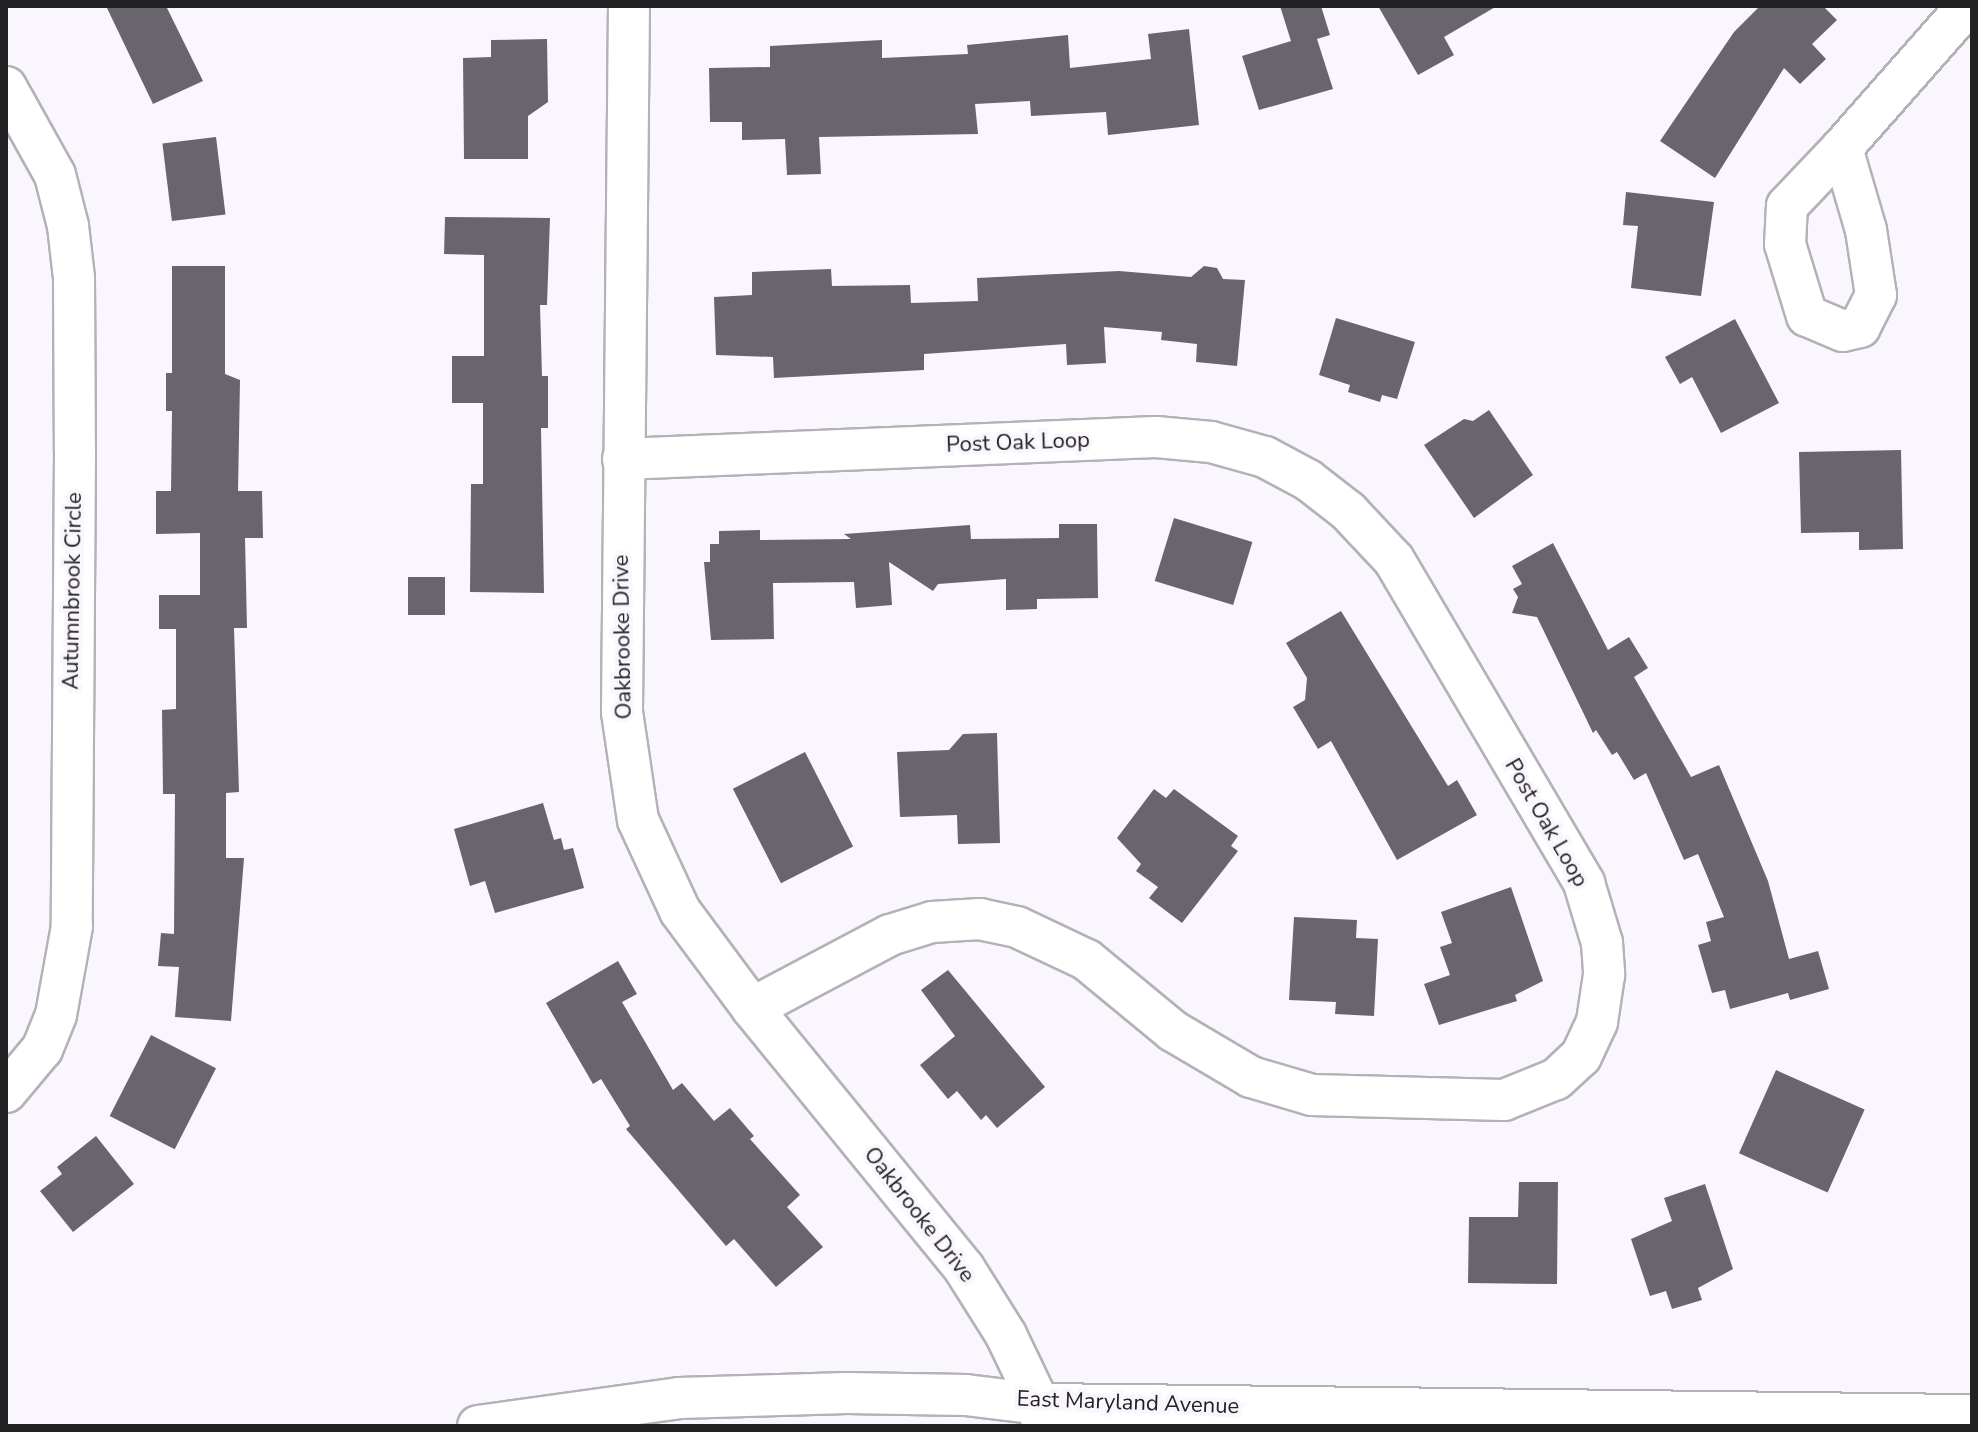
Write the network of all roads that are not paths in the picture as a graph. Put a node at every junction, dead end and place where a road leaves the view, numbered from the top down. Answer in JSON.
{"nodes":[{"id":1,"x":629,"y":6,"type":"edge"},
{"id":2,"x":1967,"y":6,"type":"edge"},
{"id":3,"x":6,"y":87,"type":"edge"},
{"id":4,"x":1842,"y":148,"type":"dead end"},
{"id":5,"x":623,"y":459,"type":"junction"},
{"id":6,"x":752,"y":1008,"type":"junction"},
{"id":7,"x":6,"y":1092,"type":"edge"},
{"id":8,"x":1040,"y":1415,"type":"edge"},
{"id":9,"x":1972,"y":1415,"type":"edge"},
{"id":10,"x":478,"y":1426,"type":"edge"}],
"edges":[{"from":1,"to":5,"type":"street","name":"Oakbrooke Drive"},
{"from":2,"to":4,"type":"street"},
{"from":3,"to":7,"type":"street","name":"Autumnbrook Circle"},
{"from":5,"to":6,"type":"street","name":"Oakbrooke Drive"},
{"from":5,"to":6,"type":"street","name":"Post Oak Loop"},
{"from":6,"to":8,"type":"street","name":"Oakbrooke Drive"},
{"from":8,"to":9,"type":"street","name":"East Maryland Avenue"},
{"from":8,"to":10,"type":"street","name":"East Maryland Avenue"}]}
